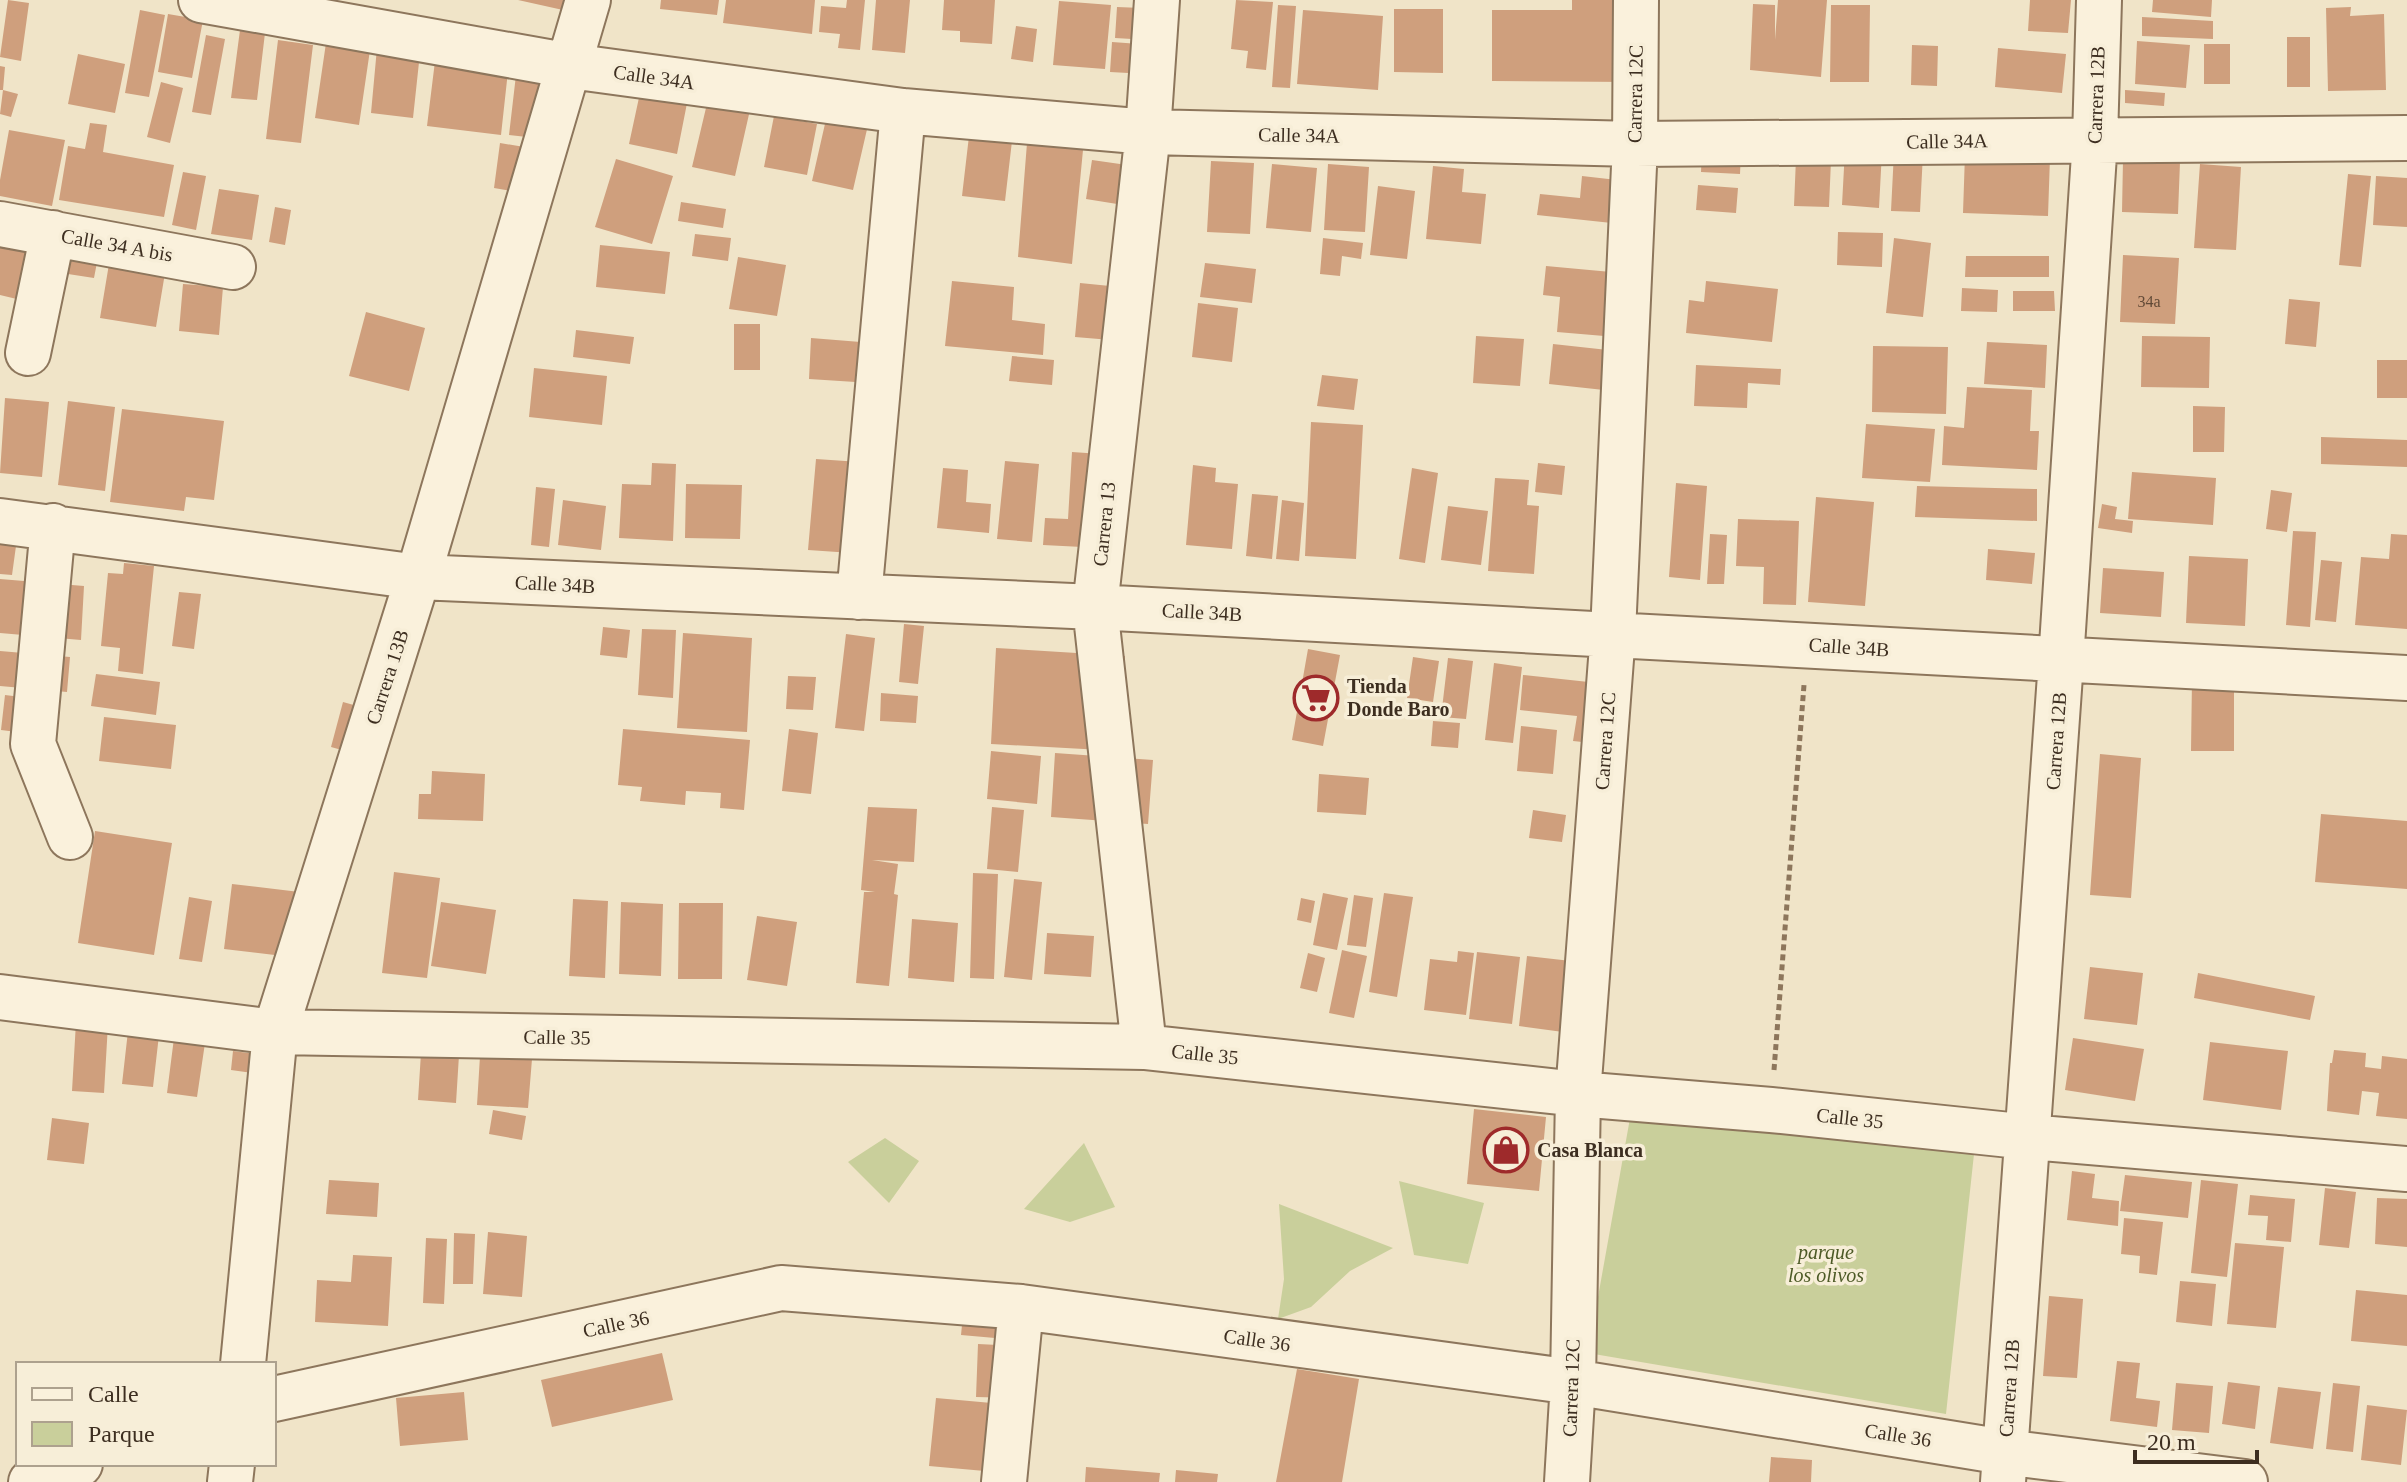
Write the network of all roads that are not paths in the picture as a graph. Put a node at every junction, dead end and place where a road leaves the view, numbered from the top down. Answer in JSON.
{"nodes":[{"id":1,"x":201,"y":0,"type":"edge"},
{"id":2,"x":588,"y":0,"type":"edge"},
{"id":3,"x":1157,"y":0,"type":"edge"},
{"id":4,"x":1636,"y":0,"type":"edge"},
{"id":5,"x":2099,"y":0,"type":"edge"},
{"id":6,"x":570,"y":66,"type":"junction"},
{"id":7,"x":903,"y":111,"type":"junction"},
{"id":8,"x":1148,"y":132,"type":"junction"},
{"id":9,"x":2407,"y":138,"type":"edge"},
{"id":10,"x":2095,"y":139,"type":"junction"},
{"id":11,"x":1635,"y":144,"type":"junction"},
{"id":12,"x":0,"y":224,"type":"edge"},
{"id":13,"x":53,"y":233,"type":"junction"},
{"id":14,"x":233,"y":267,"type":"dead end"},
{"id":15,"x":28,"y":353,"type":"dead end"},
{"id":16,"x":0,"y":521,"type":"edge"},
{"id":17,"x":53,"y":526,"type":"junction"},
{"id":18,"x":418,"y":577,"type":"junction"},
{"id":19,"x":859,"y":597,"type":"junction"},
{"id":20,"x":1095,"y":607,"type":"junction"},
{"id":21,"x":1613,"y":633,"type":"junction"},
{"id":22,"x":2061,"y":661,"type":"junction"},
{"id":23,"x":2407,"y":678,"type":"edge"},
{"id":24,"x":70,"y":837,"type":"dead end"},
{"id":25,"x":0,"y":997,"type":"edge"},
{"id":26,"x":275,"y":1032,"type":"junction"},
{"id":27,"x":1144,"y":1047,"type":"junction"},
{"id":28,"x":1578,"y":1094,"type":"junction"},
{"id":29,"x":2029,"y":1137,"type":"junction"},
{"id":30,"x":2407,"y":1169,"type":"edge"},
{"id":31,"x":1021,"y":1307,"type":"junction"},
{"id":32,"x":243,"y":1362,"type":"edge"},
{"id":33,"x":1573,"y":1382,"type":"junction"},
{"id":34,"x":276,"y":1399,"type":"edge"},
{"id":35,"x":75,"y":1466,"type":"edge"},
{"id":36,"x":2003,"y":1467,"type":"edge"},
{"id":37,"x":31,"y":1482,"type":"edge"},
{"id":38,"x":1004,"y":1482,"type":"edge"},
{"id":39,"x":1567,"y":1482,"type":"edge"},
{"id":40,"x":2245,"y":1482,"type":"edge"}],
"edges":[{"from":1,"to":6,"type":"street","name":"Calle 34A"},
{"from":2,"to":6,"type":"street","name":"Carrera 13B"},
{"from":3,"to":8,"type":"street","name":"Carrera 13"},
{"from":4,"to":11,"type":"street","name":"Carrera 12C"},
{"from":5,"to":10,"type":"street","name":"Carrera 12B"},
{"from":6,"to":7,"type":"street","name":"Calle 34A"},
{"from":6,"to":18,"type":"street","name":"Carrera 13B"},
{"from":7,"to":8,"type":"street","name":"Calle 34A"},
{"from":7,"to":19,"type":"street"},
{"from":8,"to":11,"type":"street","name":"Calle 34A"},
{"from":8,"to":20,"type":"street","name":"Carrera 13"},
{"from":9,"to":10,"type":"street","name":"Calle 34A"},
{"from":10,"to":11,"type":"street","name":"Calle 34A"},
{"from":10,"to":22,"type":"street","name":"Carrera 12B"},
{"from":11,"to":21,"type":"street","name":"Carrera 12C"},
{"from":12,"to":13,"type":"street","name":"Calle 34 A bis"},
{"from":13,"to":14,"type":"street","name":"Calle 34 A bis"},
{"from":13,"to":15,"type":"street"},
{"from":16,"to":17,"type":"street","name":"Calle 34B"},
{"from":17,"to":18,"type":"street","name":"Calle 34B"},
{"from":17,"to":24,"type":"street"},
{"from":18,"to":19,"type":"street","name":"Calle 34B"},
{"from":18,"to":26,"type":"street","name":"Carrera 13B"},
{"from":19,"to":20,"type":"street","name":"Calle 34B"},
{"from":20,"to":21,"type":"street","name":"Calle 34B"},
{"from":20,"to":27,"type":"street","name":"Carrera 13"},
{"from":21,"to":22,"type":"street","name":"Calle 34B"},
{"from":21,"to":28,"type":"street","name":"Carrera 12C"},
{"from":22,"to":23,"type":"street","name":"Calle 34B"},
{"from":22,"to":29,"type":"street","name":"Carrera 12B"},
{"from":25,"to":26,"type":"street","name":"Calle 35"},
{"from":26,"to":27,"type":"street","name":"Calle 35"},
{"from":26,"to":32,"type":"street","name":"Carrera 13B"},
{"from":27,"to":28,"type":"street","name":"Calle 35"},
{"from":28,"to":29,"type":"street","name":"Calle 35"},
{"from":28,"to":33,"type":"street","name":"Carrera 12C"},
{"from":29,"to":30,"type":"street","name":"Calle 35"},
{"from":29,"to":36,"type":"street","name":"Carrera 12B"},
{"from":31,"to":33,"type":"street","name":"Calle 36"},
{"from":31,"to":34,"type":"street","name":"Calle 36"},
{"from":31,"to":38,"type":"street"},
{"from":33,"to":36,"type":"street","name":"Calle 36"},
{"from":33,"to":39,"type":"street","name":"Carrera 12C"},
{"from":35,"to":37,"type":"street"},
{"from":36,"to":40,"type":"street","name":"Calle 36"}]}
